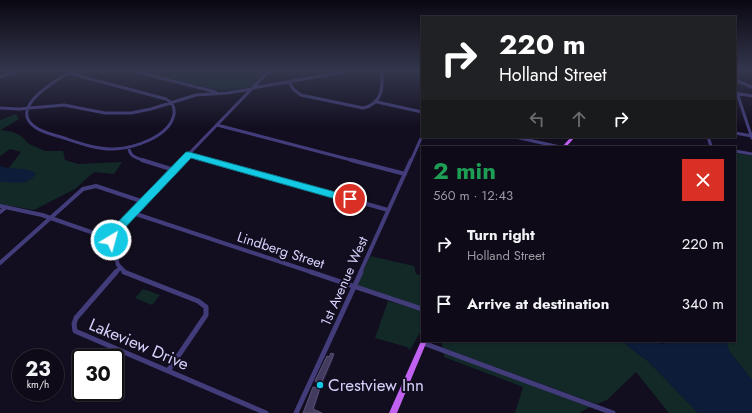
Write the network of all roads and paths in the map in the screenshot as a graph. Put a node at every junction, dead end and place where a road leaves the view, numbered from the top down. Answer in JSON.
{"nodes":[{"id":1,"x":42,"y":90,"type":"edge"},
{"id":2,"x":135,"y":90,"type":"edge"},
{"id":3,"x":211,"y":90,"type":"edge"},
{"id":4,"x":237,"y":90,"type":"edge"},
{"id":5,"x":250,"y":90,"type":"edge"},
{"id":6,"x":295,"y":90,"type":"edge"},
{"id":7,"x":382,"y":90,"type":"edge"},
{"id":8,"x":218,"y":93,"type":"junction"},
{"id":9,"x":736,"y":93,"type":"edge"},
{"id":10,"x":752,"y":96,"type":"edge"},
{"id":11,"x":171,"y":102,"type":"junction"},
{"id":12,"x":377,"y":102,"type":"junction"},
{"id":13,"x":0,"y":108,"type":"edge"},
{"id":14,"x":28,"y":108,"type":"junction"},
{"id":15,"x":421,"y":112,"type":"edge"},
{"id":16,"x":217,"y":125,"type":"junction"},
{"id":17,"x":736,"y":133,"type":"edge"},
{"id":18,"x":752,"y":137,"type":"edge"},
{"id":19,"x":421,"y":138,"type":"edge"},
{"id":20,"x":520,"y":138,"type":"edge"},
{"id":21,"x":571,"y":138,"type":"edge"},
{"id":22,"x":556,"y":146,"type":"edge"},
{"id":23,"x":565,"y":146,"type":"edge"},
{"id":24,"x":129,"y":147,"type":"junction"},
{"id":25,"x":736,"y":151,"type":"edge"},
{"id":26,"x":189,"y":154,"type":"junction"},
{"id":27,"x":752,"y":154,"type":"edge"},
{"id":28,"x":174,"y":170,"type":"junction"},
{"id":29,"x":405,"y":174,"type":"junction"},
{"id":30,"x":144,"y":202,"type":"junction"},
{"id":31,"x":0,"y":206,"type":"edge"},
{"id":32,"x":6,"y":207,"type":"junction"},
{"id":33,"x":388,"y":210,"type":"junction"},
{"id":34,"x":0,"y":212,"type":"edge"},
{"id":35,"x":133,"y":213,"type":"junction"},
{"id":36,"x":50,"y":218,"type":"junction"},
{"id":37,"x":111,"y":240,"type":"junction"},
{"id":38,"x":0,"y":263,"type":"edge"},
{"id":39,"x":120,"y":268,"type":"junction"},
{"id":40,"x":354,"y":287,"type":"junction"},
{"id":41,"x":421,"y":309,"type":"edge"},
{"id":42,"x":424,"y":342,"type":"edge"},
{"id":43,"x":168,"y":371,"type":"junction"},
{"id":44,"x":266,"y":413,"type":"edge"},
{"id":45,"x":296,"y":413,"type":"edge"},
{"id":46,"x":393,"y":413,"type":"edge"},
{"id":47,"x":613,"y":413,"type":"edge"}],
"edges":[{"from":1,"to":14,"type":"street"},
{"from":2,"to":11,"type":"street"},
{"from":3,"to":8,"type":"street"},
{"from":4,"to":8,"type":"street"},
{"from":5,"to":16,"type":"street"},
{"from":6,"to":12,"type":"street"},
{"from":7,"to":12,"type":"street"},
{"from":8,"to":11,"type":"street"},
{"from":9,"to":10,"type":"street"},
{"from":9,"to":18,"type":"street"},
{"from":11,"to":14,"type":"street"},
{"from":11,"to":24,"type":"street"},
{"from":12,"to":15,"type":"street"},
{"from":13,"to":14,"type":"street"},
{"from":14,"to":24,"type":"street"},
{"from":16,"to":26,"type":"street"},
{"from":16,"to":29,"type":"street"},
{"from":17,"to":18,"type":"street"},
{"from":19,"to":29,"type":"street","name":"1st Avenue West"},
{"from":20,"to":22,"type":"street"},
{"from":21,"to":23,"type":"main road"},
{"from":24,"to":28,"type":"street"},
{"from":25,"to":27,"type":"street"},
{"from":26,"to":28,"type":"street"},
{"from":26,"to":33,"type":"street"},
{"from":28,"to":30,"type":"street"},
{"from":29,"to":33,"type":"street","name":"1st Avenue West"},
{"from":30,"to":35,"type":"street"},
{"from":30,"to":36,"type":"street"},
{"from":31,"to":32,"type":"street"},
{"from":32,"to":34,"type":"street"},
{"from":32,"to":36,"type":"street"},
{"from":33,"to":40,"type":"street","name":"1st Avenue West"},
{"from":35,"to":37,"type":"street"},
{"from":35,"to":40,"type":"street","name":"Lindberg Street"},
{"from":36,"to":37,"type":"street"},
{"from":36,"to":38,"type":"street"},
{"from":37,"to":39,"type":"street"},
{"from":39,"to":43,"type":"street"},
{"from":39,"to":43,"type":"street","name":"Lakeview Drive"},
{"from":40,"to":41,"type":"street","name":"Lindberg Street"},
{"from":40,"to":45,"type":"street","name":"1st Avenue West"},
{"from":42,"to":46,"type":"main road"},
{"from":42,"to":47,"type":"street"},
{"from":43,"to":44,"type":"street","name":"Lakeview Drive"}]}
